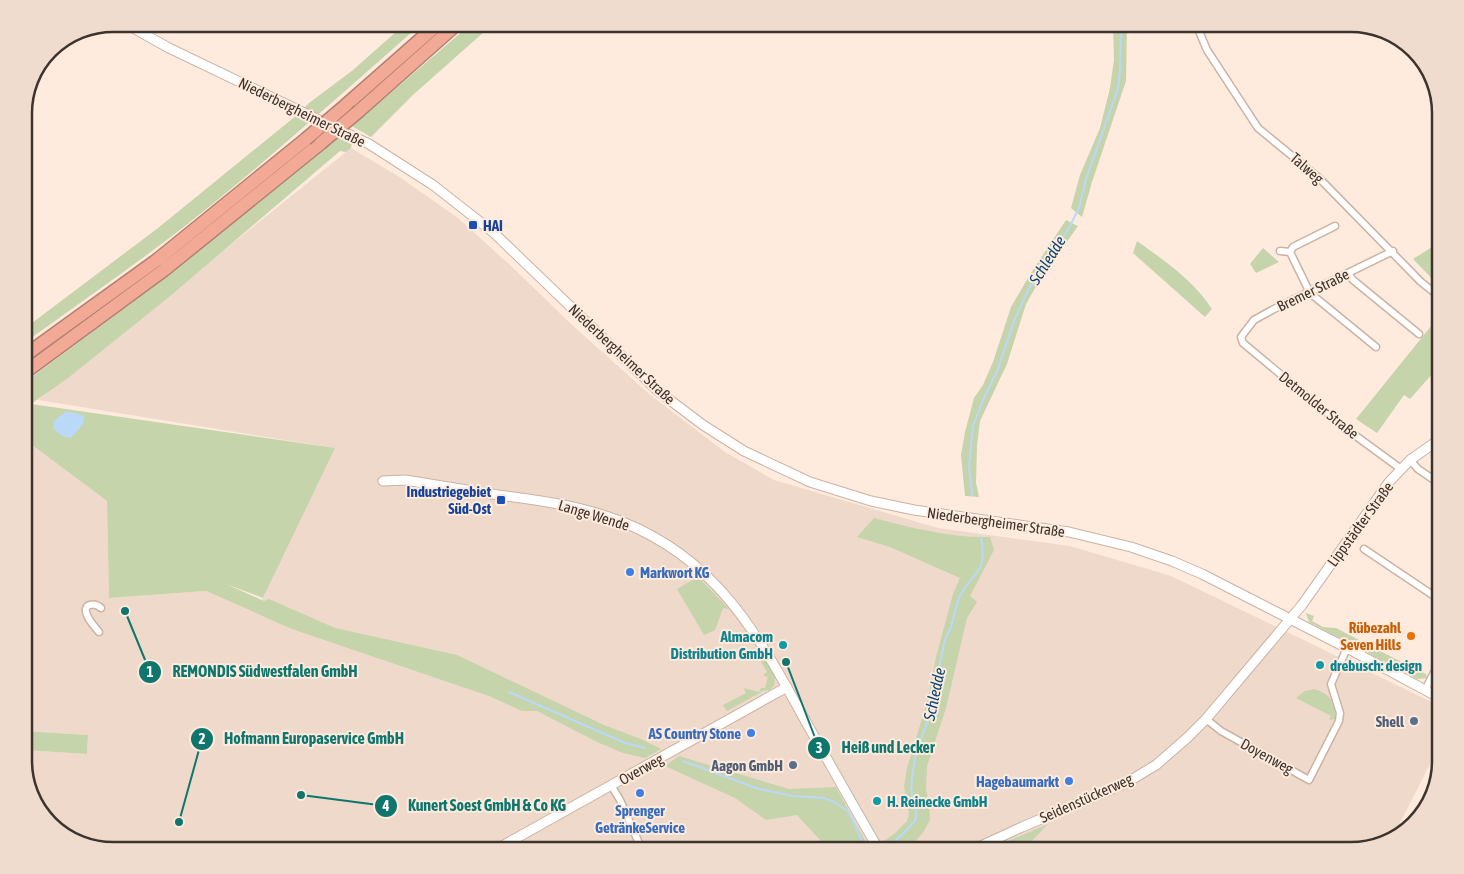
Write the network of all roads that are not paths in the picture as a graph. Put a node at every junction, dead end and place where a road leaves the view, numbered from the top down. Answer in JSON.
{"nodes":[{"id":1,"x":140,"y":32,"type":"edge"},
{"id":2,"x":429,"y":32,"type":"edge"},
{"id":3,"x":448,"y":32,"type":"edge"},
{"id":4,"x":1199,"y":32,"type":"edge"},
{"id":5,"x":1335,"y":226,"type":"dead end"},
{"id":6,"x":1280,"y":251,"type":"dead end"},
{"id":7,"x":1393,"y":251,"type":"junction"},
{"id":8,"x":1290,"y":252,"type":"junction"},
{"id":9,"x":1348,"y":273,"type":"junction"},
{"id":10,"x":1431,"y":290,"type":"edge"},
{"id":11,"x":1310,"y":293,"type":"junction"},
{"id":12,"x":1419,"y":334,"type":"dead end"},
{"id":13,"x":1241,"y":337,"type":"joint"},
{"id":14,"x":1376,"y":347,"type":"dead end"},
{"id":15,"x":33,"y":350,"type":"edge"},
{"id":16,"x":33,"y":365,"type":"edge"},
{"id":17,"x":1432,"y":445,"type":"edge"},
{"id":18,"x":1410,"y":460,"type":"junction"},
{"id":19,"x":1401,"y":469,"type":"junction"},
{"id":20,"x":1432,"y":478,"type":"edge"},
{"id":21,"x":383,"y":482,"type":"dead end"},
{"id":22,"x":1364,"y":549,"type":"dead end"},
{"id":23,"x":1432,"y":594,"type":"edge"},
{"id":24,"x":101,"y":608,"type":"dead end"},
{"id":25,"x":1290,"y":619,"type":"junction"},
{"id":26,"x":99,"y":632,"type":"dead end"},
{"id":27,"x":1347,"y":648,"type":"junction"},
{"id":28,"x":1432,"y":677,"type":"edge"},
{"id":29,"x":787,"y":687,"type":"junction"},
{"id":30,"x":1425,"y":690,"type":"junction"},
{"id":31,"x":1432,"y":694,"type":"edge"},
{"id":32,"x":1206,"y":719,"type":"junction"},
{"id":33,"x":611,"y":785,"type":"junction"},
{"id":34,"x":509,"y":842,"type":"edge"},
{"id":35,"x":638,"y":842,"type":"edge"},
{"id":36,"x":874,"y":842,"type":"edge"},
{"id":37,"x":990,"y":842,"type":"edge"}],
"edges":[{"from":1,"to":25,"type":"main road","name":"Niederbergheimer Straße"},
{"from":2,"to":15,"type":"highway","bridge":true},
{"from":3,"to":16,"type":"highway","bridge":true},
{"from":4,"to":7,"type":"street","name":"Talweg"},
{"from":5,"to":8,"type":"street"},
{"from":6,"to":8,"type":"street"},
{"from":7,"to":9,"type":"street","name":"Bremer Straße"},
{"from":7,"to":10,"type":"street","name":"Talweg"},
{"from":8,"to":11,"type":"street"},
{"from":9,"to":11,"type":"street","name":"Bremer Straße"},
{"from":9,"to":12,"type":"street"},
{"from":11,"to":13,"type":"street","name":"Bremer Straße"},
{"from":11,"to":14,"type":"street"},
{"from":13,"to":19,"type":"street","name":"Detmolder Straße"},
{"from":17,"to":18,"type":"main road","name":"Lippstädter Straße"},
{"from":18,"to":19,"type":"main road","name":"Lippstädter Straße"},
{"from":18,"to":20,"type":"street"},
{"from":19,"to":25,"type":"main road","name":"Lippstädter Straße"},
{"from":21,"to":29,"type":"main road","name":"Lange Wende"},
{"from":22,"to":23,"type":"street"},
{"from":24,"to":26,"type":"street"},
{"from":25,"to":27,"type":"main road","name":"Niederbergheimer Straße"},
{"from":25,"to":32,"type":"main road","name":"Seidenstückerweg"},
{"from":27,"to":30,"type":"main road","name":"Niederbergheimer Straße"},
{"from":27,"to":32,"type":"street","name":"Doyenweg"},
{"from":28,"to":30,"type":"street"},
{"from":29,"to":33,"type":"main road","name":"Overweg"},
{"from":29,"to":36,"type":"main road","name":"Lange Wende"},
{"from":30,"to":31,"type":"main road","name":"Niederbergheimer Straße"},
{"from":32,"to":37,"type":"main road","name":"Seidenstückerweg"},
{"from":33,"to":34,"type":"main road","name":"Overweg"},
{"from":33,"to":35,"type":"street"}]}
